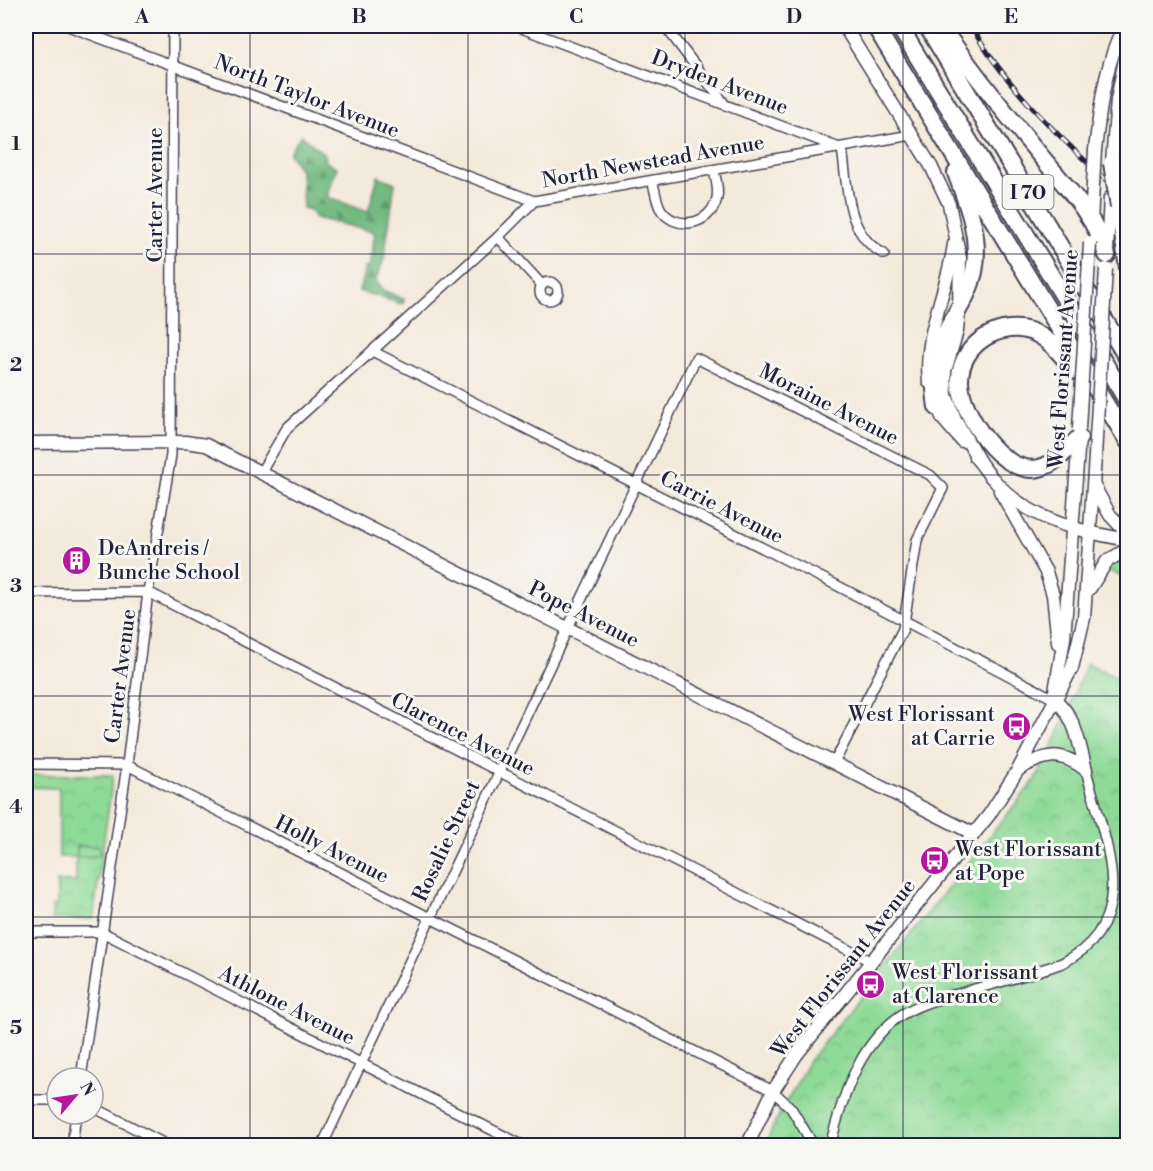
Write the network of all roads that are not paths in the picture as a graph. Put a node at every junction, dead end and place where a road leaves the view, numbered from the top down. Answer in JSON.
{"nodes":[{"id":1,"x":68,"y":26,"type":"edge"},
{"id":2,"x":173,"y":26,"type":"edge"},
{"id":3,"x":516,"y":26,"type":"edge"},
{"id":4,"x":665,"y":26,"type":"edge"},
{"id":5,"x":844,"y":26,"type":"edge"},
{"id":6,"x":875,"y":26,"type":"edge"},
{"id":7,"x":899,"y":26,"type":"edge"},
{"id":8,"x":927,"y":26,"type":"edge"},
{"id":9,"x":940,"y":26,"type":"edge"},
{"id":10,"x":1124,"y":26,"type":"edge"},
{"id":11,"x":1128,"y":44,"type":"edge"},
{"id":12,"x":173,"y":65,"type":"junction"},
{"id":13,"x":723,"y":102,"type":"junction"},
{"id":14,"x":911,"y":135,"type":"junction"},
{"id":15,"x":945,"y":141,"type":"junction"},
{"id":16,"x":842,"y":149,"type":"junction"},
{"id":17,"x":1112,"y":164,"type":"joint"},
{"id":18,"x":714,"y":171,"type":"junction"},
{"id":19,"x":652,"y":181,"type":"junction"},
{"id":20,"x":534,"y":201,"type":"junction"},
{"id":21,"x":1114,"y":202,"type":"junction"},
{"id":22,"x":1092,"y":220,"type":"junction"},
{"id":23,"x":956,"y":228,"type":"junction"},
{"id":24,"x":498,"y":237,"type":"junction"},
{"id":25,"x":884,"y":254,"type":"dead end"},
{"id":26,"x":1106,"y":262,"type":"junction"},
{"id":27,"x":1128,"y":268,"type":"edge"},
{"id":28,"x":542,"y":285,"type":"dead end"},
{"id":29,"x":959,"y":310,"type":"junction"},
{"id":30,"x":372,"y":351,"type":"junction"},
{"id":31,"x":696,"y":358,"type":"joint"},
{"id":32,"x":1128,"y":359,"type":"edge"},
{"id":33,"x":1128,"y":402,"type":"edge"},
{"id":34,"x":937,"y":406,"type":"junction"},
{"id":35,"x":1106,"y":407,"type":"junction"},
{"id":36,"x":1079,"y":434,"type":"junction"},
{"id":37,"x":1128,"y":441,"type":"edge"},
{"id":38,"x":26,"y":443,"type":"edge"},
{"id":39,"x":172,"y":443,"type":"junction"},
{"id":40,"x":979,"y":461,"type":"junction"},
{"id":41,"x":261,"y":472,"type":"junction"},
{"id":42,"x":993,"y":480,"type":"junction"},
{"id":43,"x":635,"y":484,"type":"junction"},
{"id":44,"x":1094,"y":485,"type":"junction"},
{"id":45,"x":1072,"y":529,"type":"junction"},
{"id":46,"x":1091,"y":533,"type":"junction"},
{"id":47,"x":1128,"y":534,"type":"edge"},
{"id":48,"x":1128,"y":540,"type":"edge"},
{"id":49,"x":1128,"y":549,"type":"edge"},
{"id":50,"x":148,"y":592,"type":"junction"},
{"id":51,"x":26,"y":593,"type":"edge"},
{"id":52,"x":1086,"y":595,"type":"junction"},
{"id":53,"x":904,"y":620,"type":"junction"},
{"id":54,"x":566,"y":627,"type":"junction"},
{"id":55,"x":1060,"y":661,"type":"junction"},
{"id":56,"x":1054,"y":699,"type":"junction"},
{"id":57,"x":834,"y":763,"type":"junction"},
{"id":58,"x":26,"y":764,"type":"edge"},
{"id":59,"x":127,"y":765,"type":"junction"},
{"id":60,"x":1018,"y":770,"type":"junction"},
{"id":61,"x":1086,"y":770,"type":"junction"},
{"id":62,"x":498,"y":772,"type":"junction"},
{"id":63,"x":974,"y":834,"type":"junction"},
{"id":64,"x":430,"y":918,"type":"junction"},
{"id":65,"x":26,"y":932,"type":"edge"},
{"id":66,"x":102,"y":932,"type":"junction"},
{"id":67,"x":872,"y":962,"type":"junction"},
{"id":68,"x":361,"y":1062,"type":"junction"},
{"id":69,"x":83,"y":1066,"type":"edge"},
{"id":70,"x":773,"y":1091,"type":"junction"},
{"id":71,"x":26,"y":1100,"type":"edge"},
{"id":72,"x":45,"y":1100,"type":"edge"},
{"id":73,"x":105,"y":1113,"type":"edge"},
{"id":74,"x":74,"y":1126,"type":"edge"},
{"id":75,"x":72,"y":1146,"type":"edge"},
{"id":76,"x":169,"y":1146,"type":"edge"},
{"id":77,"x":322,"y":1146,"type":"edge"},
{"id":78,"x":524,"y":1146,"type":"edge"},
{"id":79,"x":747,"y":1146,"type":"edge"},
{"id":80,"x":814,"y":1146,"type":"edge"},
{"id":81,"x":830,"y":1146,"type":"edge"}],
"edges":[{"from":1,"to":12,"type":"street","name":"North Taylor Avenue"},
{"from":2,"to":12,"type":"street","name":"Carter Avenue"},
{"from":3,"to":13,"type":"street","name":"Dryden Avenue"},
{"from":4,"to":13,"type":"street"},
{"from":5,"to":14,"type":"main road"},
{"from":6,"to":15,"type":"highway","number":"I 70"},
{"from":7,"to":33,"type":"highway"},
{"from":8,"to":32,"type":"highway","number":"I 70"},
{"from":9,"to":22,"type":"highway"},
{"from":10,"to":22,"type":"main road","name":"West Florissant Avenue","bridge":true},
{"from":11,"to":17,"type":"main road"},
{"from":12,"to":20,"type":"street","name":"North Taylor Avenue"},
{"from":12,"to":39,"type":"street","name":"Carter Avenue"},
{"from":13,"to":16,"type":"street","name":"Dryden Avenue"},
{"from":14,"to":16,"type":"street","name":"North Newstead Avenue"},
{"from":14,"to":23,"type":"main road"},
{"from":15,"to":29,"type":"highway"},
{"from":15,"to":35,"type":"highway","number":"I 70"},
{"from":16,"to":18,"type":"street","name":"North Newstead Avenue"},
{"from":16,"to":25,"type":"street"},
{"from":17,"to":21,"type":"highway","bridge":true},
{"from":18,"to":19,"type":"street","name":"North Newstead Avenue"},
{"from":18,"to":19,"type":"street"},
{"from":19,"to":20,"type":"street","name":"North Newstead Avenue"},
{"from":20,"to":24,"type":"street","name":"North Newstead Avenue"},
{"from":21,"to":26,"type":"main road","name":"West Florissant Avenue"},
{"from":21,"to":27,"type":"highway"},
{"from":22,"to":26,"type":"highway"},
{"from":22,"to":36,"type":"main road","name":"West Florissant Avenue","bridge":true},
{"from":23,"to":29,"type":"main road"},
{"from":23,"to":34,"type":"main road"},
{"from":24,"to":28,"type":"street"},
{"from":24,"to":30,"type":"street","name":"North Newstead Avenue"},
{"from":26,"to":44,"type":"main road","name":"West Florissant Avenue","bridge":true},
{"from":29,"to":34,"type":"highway"},
{"from":29,"to":40,"type":"main road"},
{"from":30,"to":41,"type":"street","name":"North Newstead Avenue"},
{"from":30,"to":43,"type":"street","name":"Carrie Avenue"},
{"from":31,"to":43,"type":"street","name":"Rosalie Street"},
{"from":31,"to":53,"type":"street","name":"Moraine Avenue"},
{"from":34,"to":40,"type":"main road"},
{"from":35,"to":36,"type":"highway"},
{"from":35,"to":37,"type":"highway","number":"I 70"},
{"from":36,"to":45,"type":"main road","name":"West Florissant Avenue"},
{"from":38,"to":39,"type":"main road"},
{"from":39,"to":41,"type":"main road","name":"Pope Avenue"},
{"from":39,"to":50,"type":"street","name":"Carter Avenue"},
{"from":40,"to":42,"type":"main road"},
{"from":41,"to":54,"type":"main road","name":"Pope Avenue"},
{"from":42,"to":45,"type":"main road"},
{"from":42,"to":55,"type":"main road"},
{"from":43,"to":53,"type":"street","name":"Carrie Avenue"},
{"from":43,"to":54,"type":"street","name":"Rosalie Street"},
{"from":44,"to":46,"type":"main road","name":"West Florissant Avenue"},
{"from":44,"to":47,"type":"main road"},
{"from":45,"to":46,"type":"main road"},
{"from":45,"to":55,"type":"main road","name":"West Florissant Avenue"},
{"from":46,"to":48,"type":"main road"},
{"from":46,"to":52,"type":"main road","name":"West Florissant Avenue"},
{"from":49,"to":52,"type":"main road"},
{"from":50,"to":51,"type":"street","name":"Clarence Avenue"},
{"from":50,"to":59,"type":"street","name":"Carter Avenue"},
{"from":50,"to":62,"type":"street","name":"Clarence Avenue"},
{"from":52,"to":56,"type":"main road","name":"West Florissant Avenue"},
{"from":53,"to":56,"type":"street","name":"Carrie Avenue"},
{"from":53,"to":57,"type":"street"},
{"from":54,"to":57,"type":"main road","name":"Pope Avenue"},
{"from":54,"to":62,"type":"street","name":"Rosalie Street"},
{"from":55,"to":56,"type":"main road","name":"West Florissant Avenue"},
{"from":56,"to":60,"type":"main road","name":"West Florissant Avenue"},
{"from":56,"to":61,"type":"main road"},
{"from":57,"to":63,"type":"main road","name":"Pope Avenue"},
{"from":58,"to":59,"type":"street","name":"Holly Avenue"},
{"from":59,"to":64,"type":"street","name":"Holly Avenue"},
{"from":59,"to":66,"type":"street","name":"Carter Avenue"},
{"from":60,"to":61,"type":"main road"},
{"from":60,"to":63,"type":"main road","name":"West Florissant Avenue"},
{"from":61,"to":81,"type":"street"},
{"from":62,"to":64,"type":"street","name":"Rosalie Street"},
{"from":62,"to":67,"type":"street","name":"Clarence Avenue"},
{"from":63,"to":67,"type":"main road","name":"West Florissant Avenue"},
{"from":64,"to":68,"type":"street","name":"Rosalie Street"},
{"from":64,"to":70,"type":"street","name":"Holly Avenue"},
{"from":65,"to":66,"type":"street","name":"Athlone Avenue"},
{"from":66,"to":68,"type":"street","name":"Athlone Avenue"},
{"from":66,"to":69,"type":"street","name":"Carter Avenue"},
{"from":67,"to":70,"type":"main road","name":"West Florissant Avenue"},
{"from":68,"to":77,"type":"street","name":"Rosalie Street"},
{"from":68,"to":78,"type":"street","name":"Athlone Avenue"},
{"from":70,"to":79,"type":"main road","name":"West Florissant Avenue"},
{"from":70,"to":80,"type":"street","name":"Holly Avenue"},
{"from":71,"to":72,"type":"street"},
{"from":73,"to":76,"type":"street"},
{"from":74,"to":75,"type":"street"}]}
